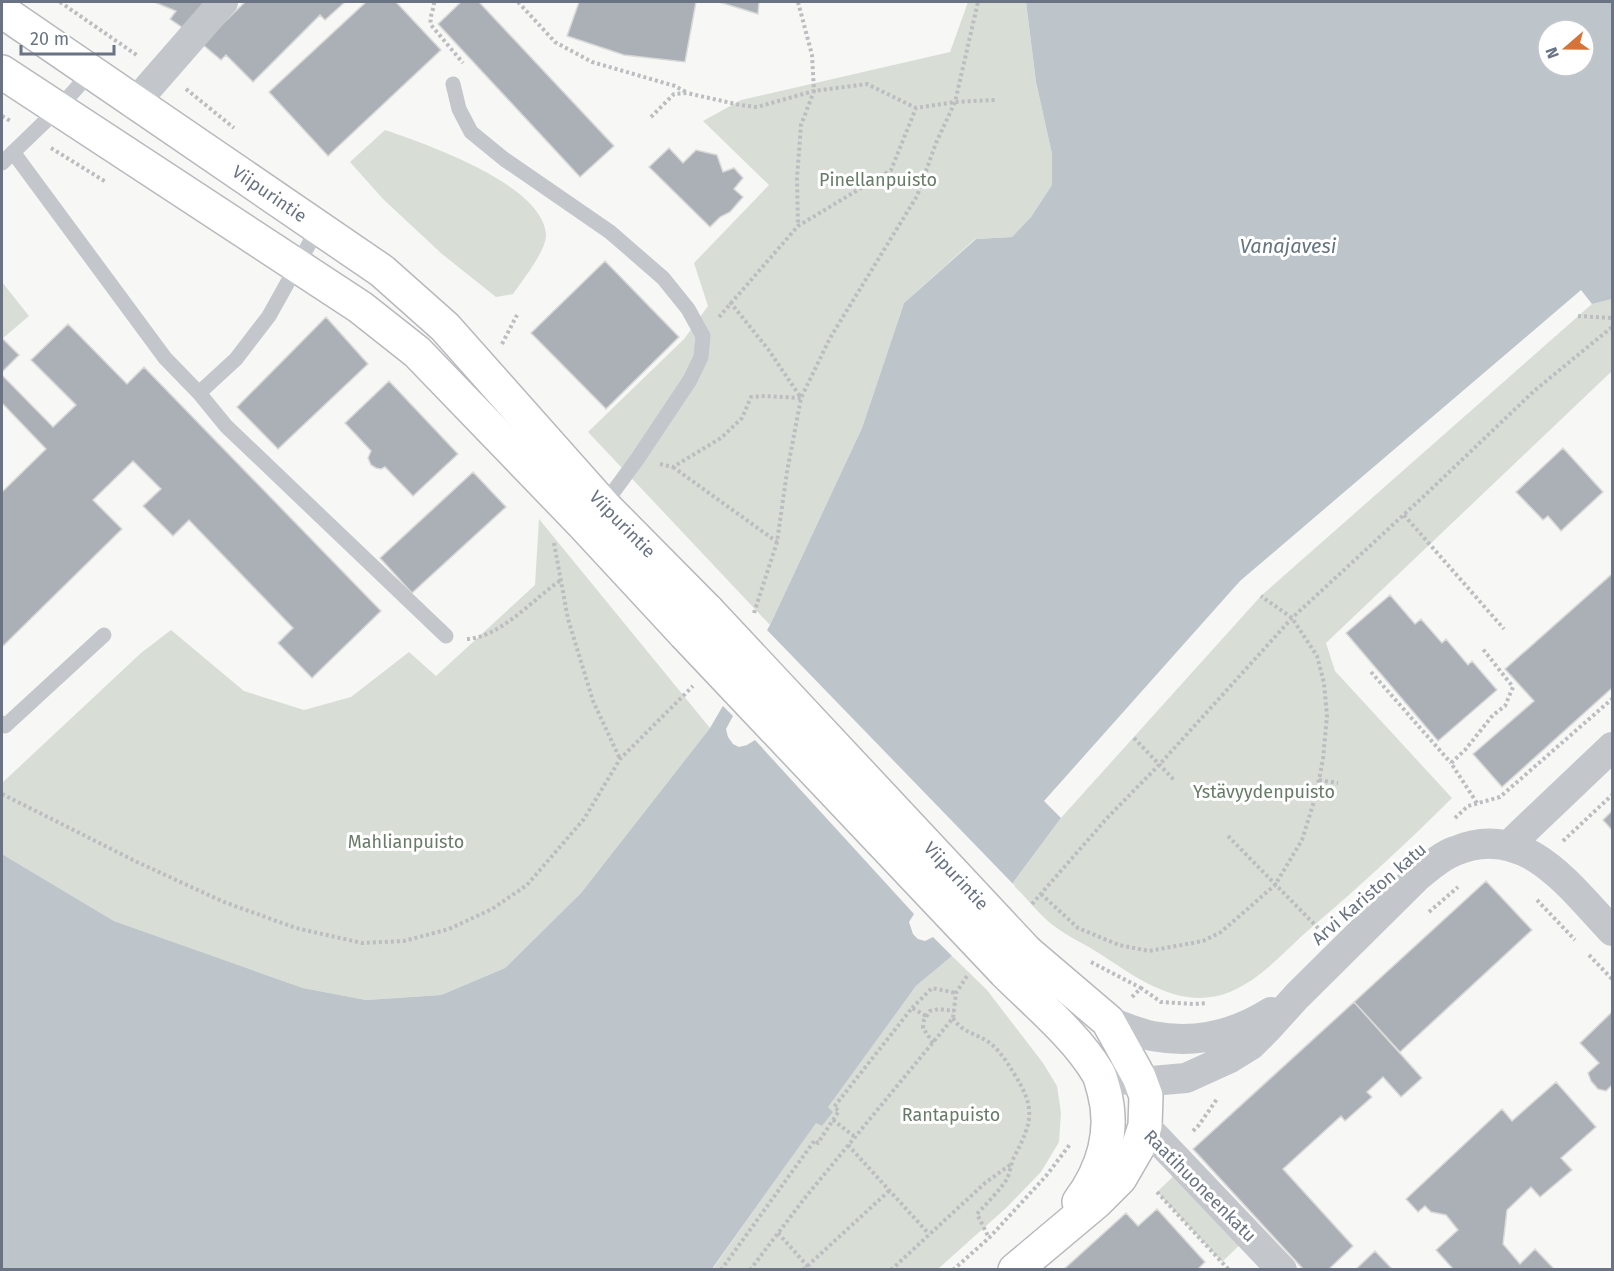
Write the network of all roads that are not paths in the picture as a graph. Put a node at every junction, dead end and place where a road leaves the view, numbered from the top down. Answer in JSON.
{"nodes":[{"id":1,"x":223,"y":2,"type":"edge"},
{"id":2,"x":2,"y":11,"type":"edge"},
{"id":3,"x":2,"y":72,"type":"edge"},
{"id":4,"x":90,"y":73,"type":"junction"},
{"id":5,"x":453,"y":84,"type":"dead end"},
{"id":6,"x":134,"y":104,"type":"junction"},
{"id":7,"x":58,"y":109,"type":"junction"},
{"id":8,"x":14,"y":152,"type":"junction"},
{"id":9,"x":2,"y":163,"type":"edge"},
{"id":10,"x":318,"y":228,"type":"junction"},
{"id":11,"x":296,"y":265,"type":"junction"},
{"id":12,"x":199,"y":393,"type":"junction"},
{"id":13,"x":593,"y":515,"type":"junction"},
{"id":14,"x":104,"y":635,"type":"dead end"},
{"id":15,"x":446,"y":636,"type":"road end"},
{"id":16,"x":2,"y":723,"type":"edge"},
{"id":17,"x":1612,"y":747,"type":"edge"},
{"id":18,"x":1509,"y":845,"type":"junction"},
{"id":19,"x":1612,"y":931,"type":"edge"},
{"id":20,"x":1016,"y":962,"type":"junction"},
{"id":21,"x":1297,"y":996,"type":"junction"},
{"id":22,"x":1108,"y":1021,"type":"junction"},
{"id":23,"x":1187,"y":1039,"type":"junction"},
{"id":24,"x":1099,"y":1075,"type":"junction"},
{"id":25,"x":1186,"y":1078,"type":"junction"},
{"id":26,"x":1140,"y":1082,"type":"junction"},
{"id":27,"x":1146,"y":1126,"type":"junction"},
{"id":28,"x":1108,"y":1134,"type":"junction"},
{"id":29,"x":1050,"y":1239,"type":"junction"},
{"id":30,"x":1015,"y":1269,"type":"edge"},
{"id":31,"x":1282,"y":1269,"type":"edge"}],
"edges":[{"from":1,"to":6,"type":"street"},
{"from":2,"to":4,"type":"main road","name":"Viipurintie"},
{"from":3,"to":7,"type":"main road","name":"Viipurintie"},
{"from":4,"to":6,"type":"main road","name":"Viipurintie"},
{"from":4,"to":7,"type":"lane"},
{"from":5,"to":13,"type":"lane"},
{"from":6,"to":10,"type":"main road","name":"Viipurintie"},
{"from":7,"to":8,"type":"lane"},
{"from":7,"to":11,"type":"main road","name":"Viipurintie"},
{"from":8,"to":9,"type":"lane"},
{"from":8,"to":12,"type":"lane"},
{"from":10,"to":11,"type":"lane"},
{"from":10,"to":13,"type":"main road","name":"Viipurintie"},
{"from":11,"to":12,"type":"lane"},
{"from":11,"to":13,"type":"main road","name":"Viipurintie"},
{"from":12,"to":15,"type":"lane"},
{"from":13,"to":20,"type":"main road","name":"Viipurintie","bridge":true},
{"from":14,"to":16,"type":"lane"},
{"from":17,"to":18,"type":"street"},
{"from":18,"to":19,"type":"street"},
{"from":18,"to":21,"type":"street","name":"Arvi Kariston katu"},
{"from":20,"to":22,"type":"main road","name":"Viipurintie"},
{"from":20,"to":24,"type":"main road","name":"Viipurintie"},
{"from":21,"to":23,"type":"street","name":"Arvi Kariston katu"},
{"from":21,"to":25,"type":"street","name":"Arvi Kariston katu"},
{"from":22,"to":23,"type":"street","name":"Arvi Kariston katu"},
{"from":22,"to":26,"type":"main road","name":"Viipurintie"},
{"from":23,"to":26,"type":"street","name":"Arvi Kariston katu"},
{"from":24,"to":26,"type":"street","name":"Arvi Kariston katu"},
{"from":24,"to":28,"type":"main road","name":"Arvi Kariston katu"},
{"from":25,"to":26,"type":"street","name":"Arvi Kariston katu"},
{"from":25,"to":27,"type":"street","name":"Arvi Kariston katu"},
{"from":26,"to":27,"type":"main road","name":"Viipurintie"},
{"from":26,"to":28,"type":"street","name":"Arvi Kariston katu"},
{"from":27,"to":28,"type":"street","name":"Raatihuoneenkatu"},
{"from":27,"to":29,"type":"main road","name":"Arvi Kariston katu"},
{"from":27,"to":31,"type":"street","name":"Raatihuoneenkatu"},
{"from":28,"to":29,"type":"main road","name":"Arvi Kariston katu"},
{"from":29,"to":30,"type":"main road","name":"Arvi Kariston katu"}]}
